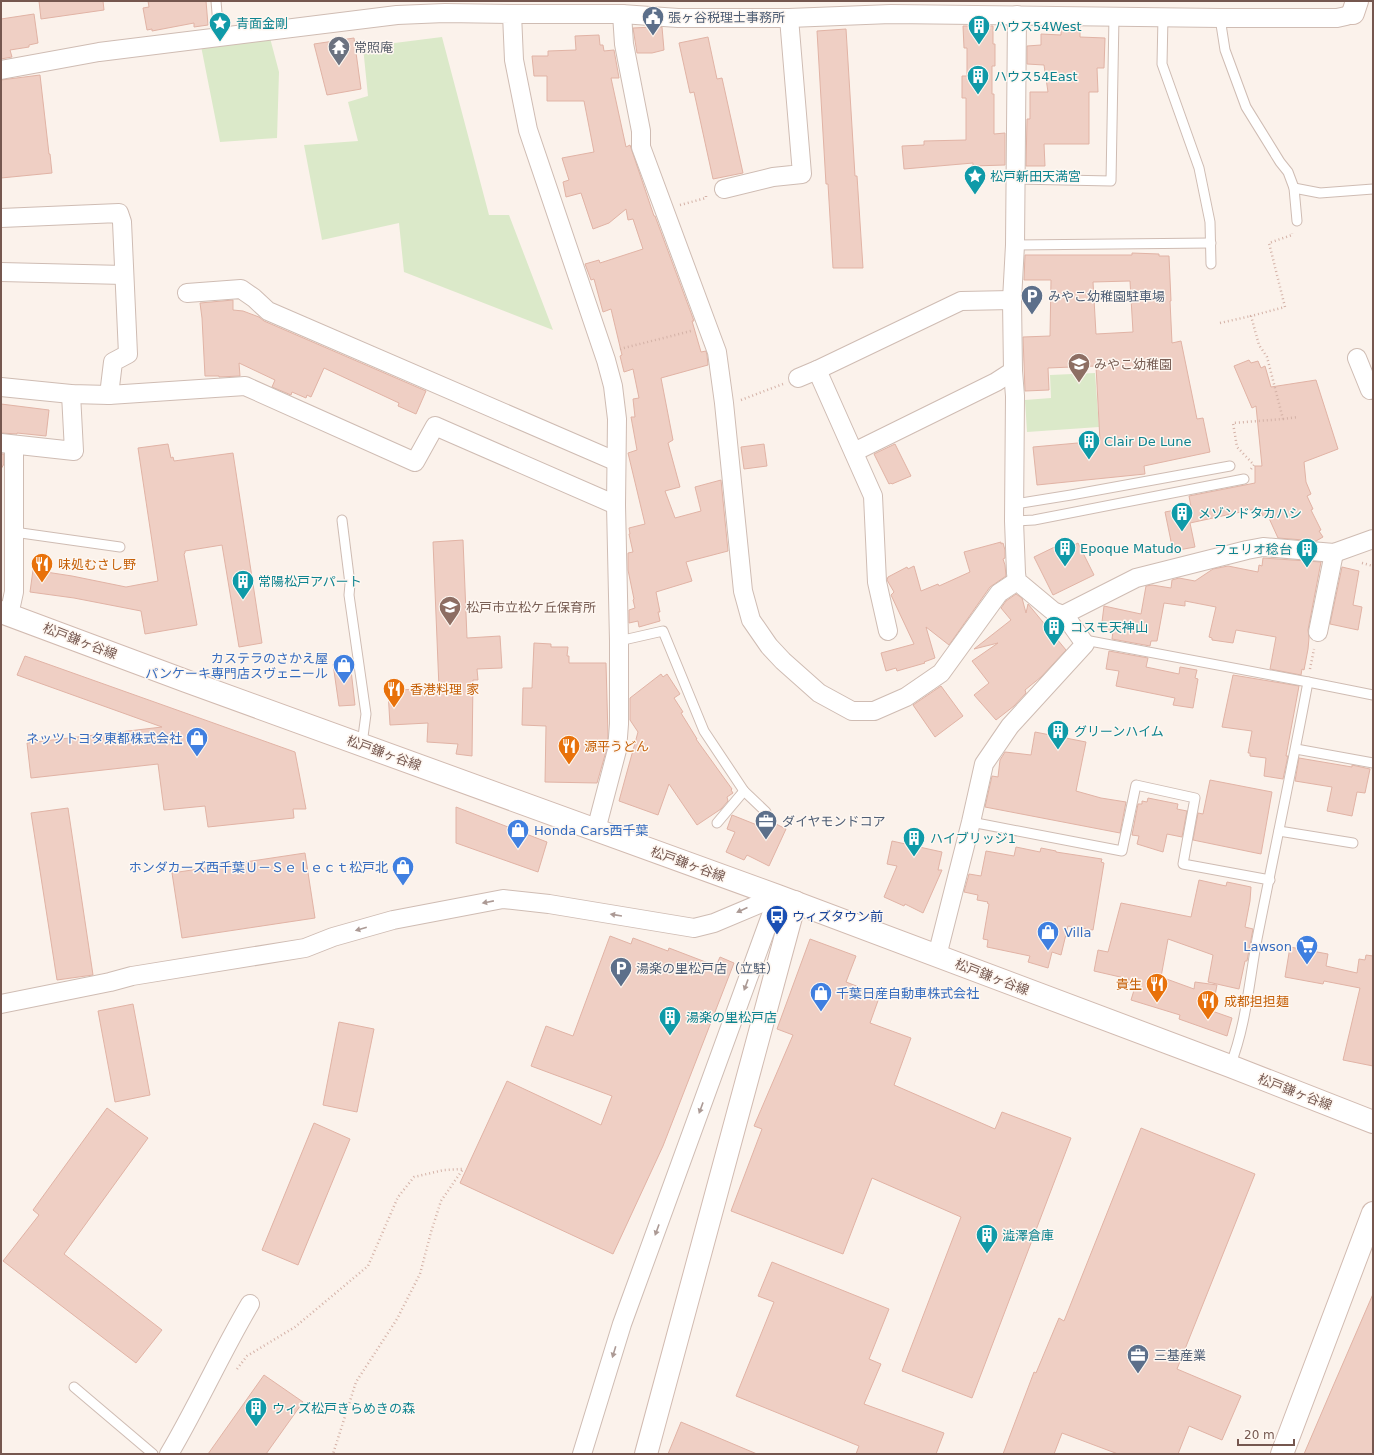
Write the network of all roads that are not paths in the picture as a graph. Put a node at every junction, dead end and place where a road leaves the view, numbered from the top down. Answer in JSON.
{"nodes":[{"id":1,"x":216,"y":1,"type":"edge"},
{"id":2,"x":591,"y":7,"type":"edge"},
{"id":3,"x":891,"y":7,"type":"edge"},
{"id":4,"x":1355,"y":7,"type":"edge"},
{"id":5,"x":508,"y":10,"type":"edge"},
{"id":6,"x":622,"y":14,"type":"junction"},
{"id":7,"x":1017,"y":15,"type":"junction"},
{"id":8,"x":1114,"y":16,"type":"junction"},
{"id":9,"x":789,"y":18,"type":"junction"},
{"id":10,"x":1163,"y":18,"type":"junction"},
{"id":11,"x":1220,"y":18,"type":"junction"},
{"id":12,"x":219,"y":37,"type":"junction"},
{"id":13,"x":1,"y":70,"type":"edge"},
{"id":14,"x":1014,"y":178,"type":"junction"},
{"id":15,"x":1369,"y":187,"type":"edge"},
{"id":16,"x":1294,"y":188,"type":"junction"},
{"id":17,"x":724,"y":189,"type":"road end"},
{"id":18,"x":1,"y":218,"type":"edge"},
{"id":19,"x":1297,"y":221,"type":"road end"},
{"id":20,"x":1211,"y":243,"type":"junction"},
{"id":21,"x":1015,"y":245,"type":"junction"},
{"id":22,"x":1212,"y":264,"type":"dead end"},
{"id":23,"x":1,"y":272,"type":"edge"},
{"id":24,"x":124,"y":275,"type":"junction"},
{"id":25,"x":187,"y":293,"type":"dead end"},
{"id":26,"x":1012,"y":300,"type":"junction"},
{"id":27,"x":1357,"y":358,"type":"dead end"},
{"id":28,"x":817,"y":370,"type":"junction"},
{"id":29,"x":1013,"y":371,"type":"junction"},
{"id":30,"x":798,"y":378,"type":"road end"},
{"id":31,"x":1,"y":386,"type":"edge"},
{"id":32,"x":1373,"y":389,"type":"edge"},
{"id":33,"x":71,"y":394,"type":"junction"},
{"id":34,"x":109,"y":395,"type":"junction"},
{"id":35,"x":8,"y":444,"type":"edge"},
{"id":36,"x":854,"y":452,"type":"junction"},
{"id":37,"x":615,"y":461,"type":"junction"},
{"id":38,"x":1230,"y":466,"type":"dead end"},
{"id":39,"x":1244,"y":479,"type":"road end"},
{"id":40,"x":616,"y":505,"type":"junction"},
{"id":41,"x":1014,"y":512,"type":"junction"},
{"id":42,"x":342,"y":520,"type":"dead end"},
{"id":43,"x":14,"y":532,"type":"junction"},
{"id":44,"x":1373,"y":539,"type":"edge"},
{"id":45,"x":120,"y":547,"type":"dead end"},
{"id":46,"x":1334,"y":553,"type":"junction"},
{"id":47,"x":1017,"y":580,"type":"junction"},
{"id":48,"x":5,"y":613,"type":"edge"},
{"id":49,"x":1063,"y":615,"type":"junction"},
{"id":50,"x":888,"y":631,"type":"dead end"},
{"id":51,"x":1318,"y":632,"type":"road end"},
{"id":52,"x":620,"y":641,"type":"junction"},
{"id":53,"x":1084,"y":644,"type":"junction"},
{"id":54,"x":1308,"y":682,"type":"junction"},
{"id":55,"x":1373,"y":695,"type":"edge"},
{"id":56,"x":362,"y":745,"type":"junction"},
{"id":57,"x":1296,"y":749,"type":"junction"},
{"id":58,"x":1373,"y":763,"type":"edge"},
{"id":59,"x":744,"y":791,"type":"junction"},
{"id":60,"x":766,"y":812,"type":"dead end"},
{"id":61,"x":971,"y":822,"type":"junction"},
{"id":62,"x":717,"y":823,"type":"dead end"},
{"id":63,"x":596,"y":830,"type":"junction"},
{"id":64,"x":1279,"y":831,"type":"junction"},
{"id":65,"x":1354,"y":843,"type":"dead end"},
{"id":66,"x":1270,"y":880,"type":"junction"},
{"id":67,"x":787,"y":899,"type":"junction"},
{"id":68,"x":937,"y":956,"type":"junction"},
{"id":69,"x":1,"y":1004,"type":"edge"},
{"id":70,"x":1230,"y":1066,"type":"junction"},
{"id":71,"x":1373,"y":1122,"type":"edge"},
{"id":72,"x":1373,"y":1213,"type":"edge"},
{"id":73,"x":250,"y":1304,"type":"dead end"},
{"id":74,"x":74,"y":1386,"type":"dead end"},
{"id":75,"x":153,"y":1454,"type":"edge"},
{"id":76,"x":169,"y":1454,"type":"edge"},
{"id":77,"x":582,"y":1454,"type":"edge"},
{"id":78,"x":646,"y":1454,"type":"edge"},
{"id":79,"x":1282,"y":1454,"type":"edge"}],
"edges":[{"from":1,"to":12,"type":"lane"},
{"from":2,"to":5,"type":"street"},
{"from":2,"to":6,"type":"street"},
{"from":3,"to":7,"type":"street"},
{"from":3,"to":9,"type":"street"},
{"from":4,"to":11,"type":"street"},
{"from":5,"to":12,"type":"street"},
{"from":5,"to":37,"type":"street"},
{"from":6,"to":9,"type":"street"},
{"from":6,"to":47,"type":"street"},
{"from":7,"to":8,"type":"street"},
{"from":7,"to":14,"type":"street"},
{"from":8,"to":10,"type":"street"},
{"from":8,"to":14,"type":"lane"},
{"from":9,"to":17,"type":"street"},
{"from":10,"to":11,"type":"street"},
{"from":10,"to":20,"type":"lane"},
{"from":11,"to":16,"type":"lane"},
{"from":12,"to":13,"type":"street"},
{"from":14,"to":21,"type":"street"},
{"from":15,"to":16,"type":"lane"},
{"from":16,"to":19,"type":"lane"},
{"from":18,"to":24,"type":"street"},
{"from":20,"to":21,"type":"lane"},
{"from":20,"to":22,"type":"lane"},
{"from":21,"to":26,"type":"street"},
{"from":23,"to":24,"type":"street"},
{"from":24,"to":34,"type":"street"},
{"from":25,"to":37,"type":"street"},
{"from":26,"to":28,"type":"street"},
{"from":26,"to":29,"type":"street"},
{"from":27,"to":32,"type":"street"},
{"from":28,"to":30,"type":"street"},
{"from":28,"to":36,"type":"street"},
{"from":29,"to":36,"type":"street"},
{"from":29,"to":41,"type":"street"},
{"from":31,"to":33,"type":"street"},
{"from":33,"to":34,"type":"street"},
{"from":33,"to":35,"type":"street"},
{"from":34,"to":40,"type":"street"},
{"from":35,"to":43,"type":"street"},
{"from":36,"to":50,"type":"street"},
{"from":37,"to":40,"type":"street"},
{"from":38,"to":41,"type":"lane"},
{"from":39,"to":41,"type":"lane"},
{"from":40,"to":52,"type":"street"},
{"from":41,"to":47,"type":"street"},
{"from":42,"to":56,"type":"lane"},
{"from":43,"to":45,"type":"lane"},
{"from":43,"to":48,"type":"street"},
{"from":44,"to":46,"type":"street"},
{"from":46,"to":49,"type":"street"},
{"from":46,"to":51,"type":"street"},
{"from":47,"to":49,"type":"street"},
{"from":48,"to":56,"type":"main road","name":"松戸鎌ヶ谷線"},
{"from":49,"to":53,"type":"street"},
{"from":52,"to":59,"type":"lane"},
{"from":52,"to":63,"type":"street"},
{"from":53,"to":54,"type":"lane"},
{"from":53,"to":61,"type":"street"},
{"from":54,"to":55,"type":"lane"},
{"from":54,"to":57,"type":"lane"},
{"from":56,"to":63,"type":"main road","name":"松戸鎌ヶ谷線"},
{"from":57,"to":58,"type":"lane"},
{"from":57,"to":64,"type":"lane"},
{"from":59,"to":60,"type":"lane"},
{"from":59,"to":62,"type":"lane"},
{"from":61,"to":66,"type":"lane"},
{"from":61,"to":68,"type":"street"},
{"from":63,"to":67,"type":"main road","name":"松戸鎌ヶ谷線"},
{"from":64,"to":65,"type":"lane"},
{"from":64,"to":66,"type":"lane"},
{"from":66,"to":70,"type":"lane"},
{"from":67,"to":68,"type":"main road","name":"松戸鎌ヶ谷線"},
{"from":67,"to":69,"type":"street","one_way":true},
{"from":67,"to":77,"type":"street","one_way":true},
{"from":67,"to":78,"type":"main road"},
{"from":68,"to":70,"type":"main road","name":"松戸鎌ヶ谷線"},
{"from":70,"to":71,"type":"main road","name":"松戸鎌ヶ谷線"},
{"from":72,"to":79,"type":"main road"},
{"from":73,"to":76,"type":"street"},
{"from":74,"to":75,"type":"lane"}]}
